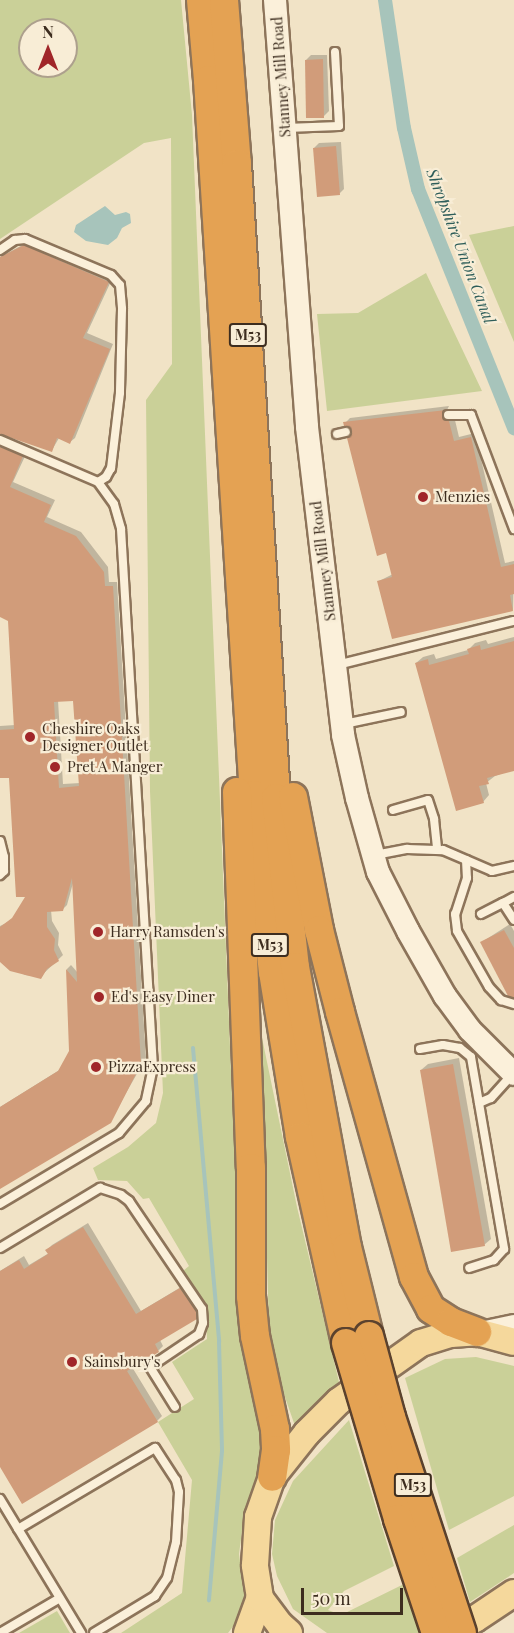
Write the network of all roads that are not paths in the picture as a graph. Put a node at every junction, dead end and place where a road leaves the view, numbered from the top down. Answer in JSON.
{"nodes":[{"id":1,"x":201,"y":0,"type":"edge"},
{"id":2,"x":224,"y":0,"type":"edge"},
{"id":3,"x":275,"y":0,"type":"edge"},
{"id":4,"x":335,"y":52,"type":"dead end"},
{"id":5,"x":285,"y":128,"type":"junction"},
{"id":6,"x":0,"y":250,"type":"edge"},
{"id":7,"x":448,"y":415,"type":"dead end"},
{"id":8,"x":0,"y":440,"type":"edge"},
{"id":9,"x":98,"y":482,"type":"junction"},
{"id":10,"x":514,"y":529,"type":"edge"},
{"id":11,"x":239,"y":542,"type":"junction"},
{"id":12,"x":514,"y":621,"type":"edge"},
{"id":13,"x":335,"y":666,"type":"junction"},
{"id":14,"x":270,"y":671,"type":"junction"},
{"id":15,"x":401,"y":712,"type":"dead end"},
{"id":16,"x":342,"y":724,"type":"junction"},
{"id":17,"x":393,"y":810,"type":"dead end"},
{"id":18,"x":0,"y":840,"type":"edge"},
{"id":19,"x":437,"y":850,"type":"junction"},
{"id":20,"x":373,"y":856,"type":"junction"},
{"id":21,"x":466,"y":860,"type":"junction"},
{"id":22,"x":514,"y":866,"type":"edge"},
{"id":23,"x":0,"y":875,"type":"edge"},
{"id":24,"x":514,"y":897,"type":"edge"},
{"id":25,"x":503,"y":903,"type":"junction"},
{"id":26,"x":481,"y":914,"type":"dead end"},
{"id":27,"x":514,"y":920,"type":"edge"},
{"id":28,"x":514,"y":1004,"type":"edge"},
{"id":29,"x":420,"y":1049,"type":"dead end"},
{"id":30,"x":514,"y":1074,"type":"edge"},
{"id":31,"x":479,"y":1103,"type":"junction"},
{"id":32,"x":0,"y":1204,"type":"edge"},
{"id":33,"x":0,"y":1248,"type":"edge"},
{"id":34,"x":469,"y":1268,"type":"dead end"},
{"id":35,"x":514,"y":1326,"type":"edge"},
{"id":36,"x":479,"y":1332,"type":"junction"},
{"id":37,"x":358,"y":1339,"type":"junction"},
{"id":38,"x":514,"y":1342,"type":"edge"},
{"id":39,"x":175,"y":1407,"type":"dead end"},
{"id":40,"x":272,"y":1477,"type":"junction"},
{"id":41,"x":0,"y":1499,"type":"edge"},
{"id":42,"x":18,"y":1529,"type":"junction"},
{"id":43,"x":514,"y":1593,"type":"edge"},
{"id":44,"x":60,"y":1598,"type":"junction"},
{"id":45,"x":260,"y":1598,"type":"junction"},
{"id":46,"x":0,"y":1633,"type":"edge"},
{"id":47,"x":81,"y":1633,"type":"edge"},
{"id":48,"x":94,"y":1633,"type":"edge"},
{"id":49,"x":247,"y":1633,"type":"edge"},
{"id":50,"x":289,"y":1633,"type":"edge"},
{"id":51,"x":436,"y":1633,"type":"edge"},
{"id":52,"x":447,"y":1633,"type":"edge"},
{"id":53,"x":462,"y":1633,"type":"edge"}],
"edges":[{"from":1,"to":11,"type":"highway","number":"M53"},
{"from":2,"to":14,"type":"highway","number":"M53"},
{"from":3,"to":5,"type":"street","name":"Stanney Mill Road"},
{"from":4,"to":5,"type":"lane"},
{"from":5,"to":13,"type":"street","name":"Stanney Mill Road"},
{"from":6,"to":9,"type":"lane"},
{"from":7,"to":10,"type":"lane"},
{"from":8,"to":9,"type":"lane"},
{"from":9,"to":32,"type":"lane"},
{"from":11,"to":37,"type":"highway","number":"M53"},
{"from":11,"to":40,"type":"highway"},
{"from":12,"to":13,"type":"lane"},
{"from":13,"to":16,"type":"street","name":"Stanney Mill Road"},
{"from":14,"to":36,"type":"highway"},
{"from":14,"to":37,"type":"highway","number":"M53"},
{"from":15,"to":16,"type":"lane"},
{"from":16,"to":20,"type":"street","name":"Stanney Mill Road"},
{"from":17,"to":19,"type":"lane"},
{"from":18,"to":23,"type":"lane"},
{"from":19,"to":20,"type":"lane"},
{"from":19,"to":21,"type":"lane"},
{"from":20,"to":30,"type":"street","name":"Stanney Mill Road"},
{"from":21,"to":22,"type":"lane"},
{"from":21,"to":28,"type":"lane"},
{"from":24,"to":25,"type":"lane"},
{"from":25,"to":26,"type":"lane"},
{"from":25,"to":27,"type":"lane"},
{"from":29,"to":31,"type":"lane"},
{"from":30,"to":31,"type":"lane"},
{"from":31,"to":34,"type":"lane"},
{"from":33,"to":39,"type":"lane"},
{"from":35,"to":36,"type":"street"},
{"from":36,"to":38,"type":"main road"},
{"from":36,"to":40,"type":"main road"},
{"from":37,"to":51,"type":"highway","number":"M53","bridge":true},
{"from":37,"to":53,"type":"highway","number":"M53","bridge":true},
{"from":40,"to":45,"type":"main road"},
{"from":41,"to":42,"type":"lane"},
{"from":42,"to":44,"type":"lane"},
{"from":42,"to":48,"type":"lane"},
{"from":43,"to":52,"type":"main road"},
{"from":44,"to":46,"type":"lane"},
{"from":44,"to":47,"type":"lane"},
{"from":45,"to":49,"type":"main road"},
{"from":45,"to":50,"type":"main road"}]}
